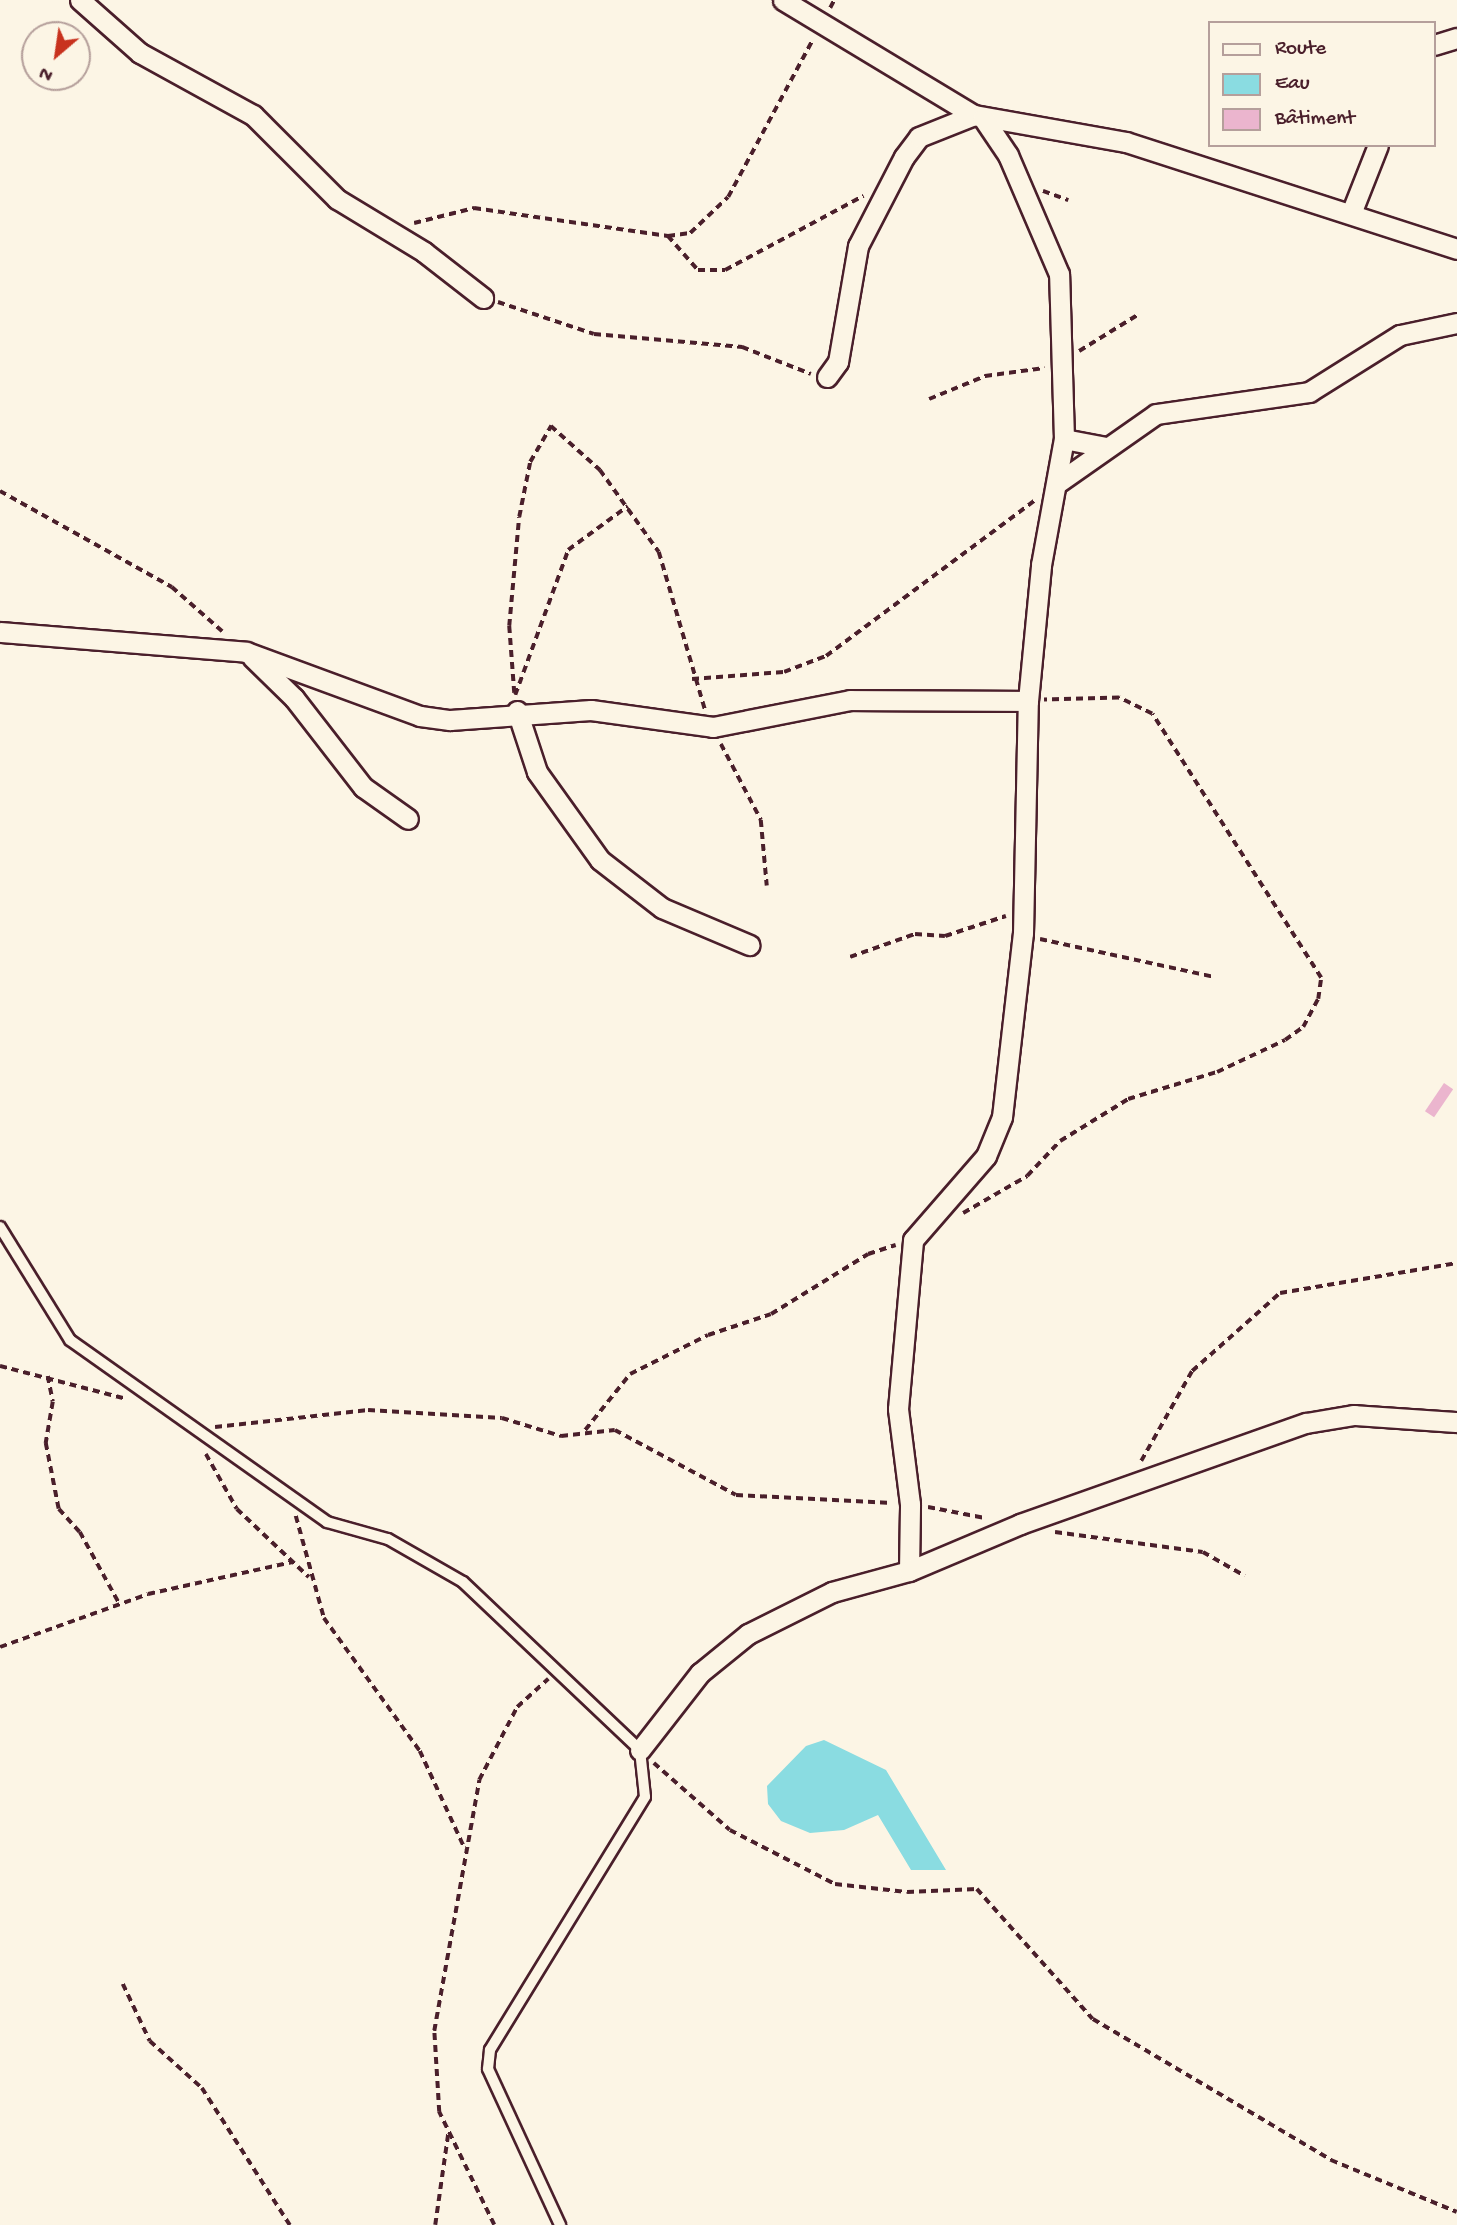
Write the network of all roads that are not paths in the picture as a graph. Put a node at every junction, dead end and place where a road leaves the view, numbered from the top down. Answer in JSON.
{"nodes":[{"id":1,"x":80,"y":0,"type":"edge"},
{"id":2,"x":783,"y":0,"type":"edge"},
{"id":3,"x":1457,"y":38,"type":"edge"},
{"id":4,"x":1436,"y":44,"type":"edge"},
{"id":5,"x":978,"y":117,"type":"junction"},
{"id":6,"x":1377,"y":147,"type":"edge"},
{"id":7,"x":1352,"y":211,"type":"junction"},
{"id":8,"x":1457,"y":249,"type":"edge"},
{"id":9,"x":483,"y":298,"type":"road end"},
{"id":10,"x":1457,"y":323,"type":"edge"},
{"id":11,"x":827,"y":377,"type":"road end"},
{"id":12,"x":1064,"y":439,"type":"junction"},
{"id":13,"x":1106,"y":447,"type":"junction"},
{"id":14,"x":1059,"y":482,"type":"junction"},
{"id":15,"x":0,"y":632,"type":"edge"},
{"id":16,"x":246,"y":652,"type":"junction"},
{"id":17,"x":1028,"y":701,"type":"junction"},
{"id":18,"x":515,"y":704,"type":"junction"},
{"id":19,"x":408,"y":819,"type":"dead end"},
{"id":20,"x":749,"y":945,"type":"dead end"},
{"id":21,"x":0,"y":1227,"type":"edge"},
{"id":22,"x":1457,"y":1422,"type":"edge"},
{"id":23,"x":909,"y":1571,"type":"junction"},
{"id":24,"x":640,"y":1750,"type":"junction"},
{"id":25,"x":560,"y":2225,"type":"edge"}],
"edges":[{"from":1,"to":9,"type":"street"},
{"from":2,"to":5,"type":"street"},
{"from":3,"to":4,"type":"street"},
{"from":5,"to":7,"type":"street"},
{"from":5,"to":11,"type":"street"},
{"from":5,"to":12,"type":"street"},
{"from":6,"to":7,"type":"street"},
{"from":7,"to":8,"type":"street"},
{"from":10,"to":13,"type":"street"},
{"from":12,"to":13,"type":"street"},
{"from":12,"to":14,"type":"street"},
{"from":13,"to":14,"type":"street"},
{"from":14,"to":17,"type":"street"},
{"from":15,"to":16,"type":"street"},
{"from":16,"to":18,"type":"street"},
{"from":16,"to":19,"type":"street"},
{"from":17,"to":18,"type":"street"},
{"from":17,"to":23,"type":"street"},
{"from":18,"to":20,"type":"street"},
{"from":21,"to":24,"type":"lane"},
{"from":22,"to":23,"type":"street"},
{"from":23,"to":24,"type":"street"},
{"from":24,"to":25,"type":"lane"}]}
